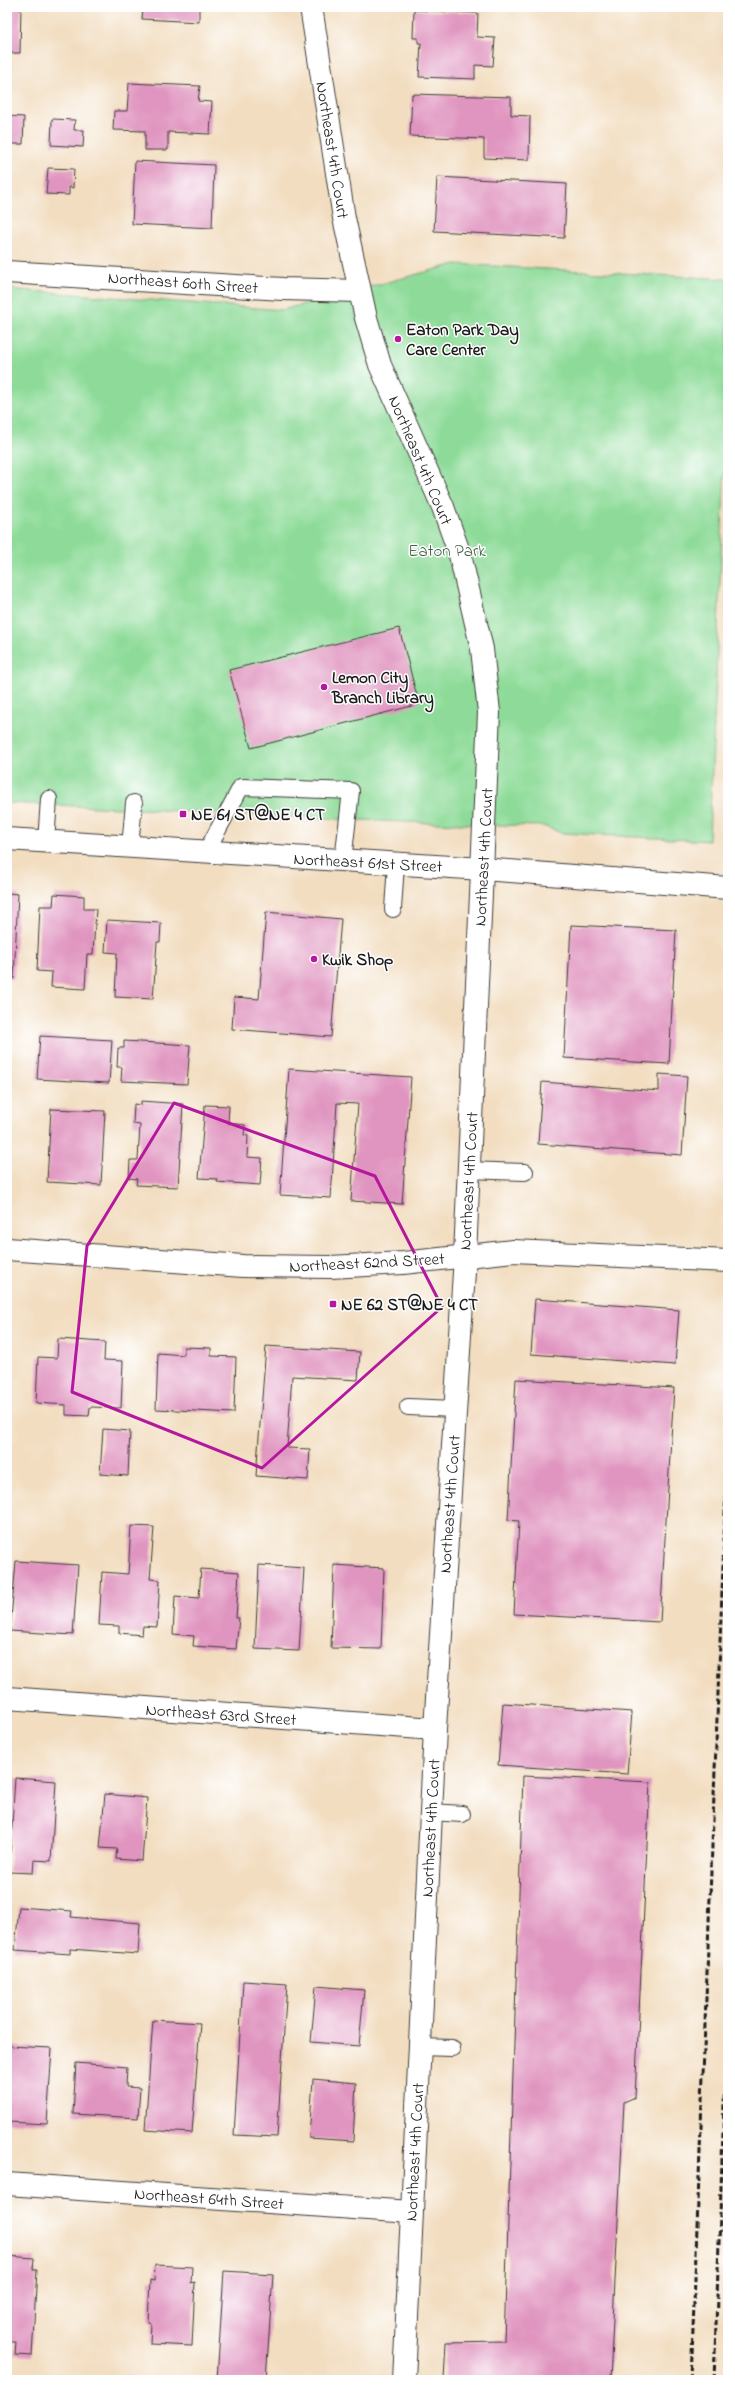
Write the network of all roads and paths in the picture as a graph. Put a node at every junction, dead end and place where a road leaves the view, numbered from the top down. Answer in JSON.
{"nodes":[{"id":1,"x":311,"y":7,"type":"edge"},
{"id":2,"x":7,"y":272,"type":"edge"},
{"id":3,"x":360,"y":291,"type":"junction"},
{"id":4,"x":49,"y":799,"type":"dead end"},
{"id":5,"x":134,"y":803,"type":"dead end"},
{"id":6,"x":7,"y":839,"type":"edge"},
{"id":7,"x":46,"y":842,"type":"junction"},
{"id":8,"x":130,"y":847,"type":"junction"},
{"id":9,"x":206,"y":852,"type":"junction"},
{"id":10,"x":343,"y":861,"type":"junction"},
{"id":11,"x":396,"y":864,"type":"junction"},
{"id":12,"x":483,"y":868,"type":"junction"},
{"id":13,"x":728,"y":888,"type":"edge"},
{"id":14,"x":393,"y":908,"type":"dead end"},
{"id":15,"x":468,"y":1170,"type":"junction"},
{"id":16,"x":525,"y":1172,"type":"dead end"},
{"id":17,"x":7,"y":1249,"type":"edge"},
{"id":18,"x":464,"y":1256,"type":"junction"},
{"id":19,"x":728,"y":1260,"type":"edge"},
{"id":20,"x":408,"y":1407,"type":"dead end"},
{"id":21,"x":455,"y":1409,"type":"junction"},
{"id":22,"x":7,"y":1698,"type":"edge"},
{"id":23,"x":435,"y":1729,"type":"junction"},
{"id":24,"x":431,"y":1812,"type":"junction"},
{"id":25,"x":462,"y":1814,"type":"dead end"},
{"id":26,"x":419,"y":2047,"type":"junction"},
{"id":27,"x":452,"y":2048,"type":"dead end"},
{"id":28,"x":7,"y":2184,"type":"edge"},
{"id":29,"x":411,"y":2212,"type":"junction"},
{"id":30,"x":404,"y":2380,"type":"edge"}],
"edges":[{"from":1,"to":3,"type":"street","name":"Northeast 4th Court"},
{"from":2,"to":3,"type":"street","name":"Northeast 60th Street"},
{"from":3,"to":12,"type":"street","name":"Northeast 4th Court"},
{"from":4,"to":7,"type":"lane"},
{"from":5,"to":8,"type":"lane"},
{"from":6,"to":7,"type":"street","name":"Northeast 61st Street"},
{"from":7,"to":8,"type":"street","name":"Northeast 61st Street"},
{"from":8,"to":9,"type":"street","name":"Northeast 61st Street"},
{"from":9,"to":10,"type":"street","name":"Northeast 61st Street"},
{"from":9,"to":10,"type":"lane"},
{"from":10,"to":11,"type":"street","name":"Northeast 61st Street"},
{"from":11,"to":12,"type":"street","name":"Northeast 61st Street"},
{"from":11,"to":14,"type":"lane"},
{"from":12,"to":13,"type":"street","name":"Northeast 61st Street"},
{"from":12,"to":15,"type":"street","name":"Northeast 4th Court"},
{"from":15,"to":16,"type":"lane"},
{"from":15,"to":18,"type":"street","name":"Northeast 4th Court"},
{"from":17,"to":18,"type":"street","name":"Northeast 62nd Street"},
{"from":18,"to":19,"type":"street","name":"Northeast 62nd Street"},
{"from":18,"to":21,"type":"street","name":"Northeast 4th Court"},
{"from":20,"to":21,"type":"lane"},
{"from":21,"to":23,"type":"street","name":"Northeast 4th Court"},
{"from":22,"to":23,"type":"street","name":"Northeast 63rd Street"},
{"from":23,"to":24,"type":"street","name":"Northeast 4th Court"},
{"from":24,"to":25,"type":"lane"},
{"from":24,"to":26,"type":"street","name":"Northeast 4th Court"},
{"from":26,"to":27,"type":"lane"},
{"from":26,"to":29,"type":"street","name":"Northeast 4th Court"},
{"from":28,"to":29,"type":"street","name":"Northeast 64th Street"},
{"from":29,"to":30,"type":"street","name":"Northeast 4th Court"}]}
